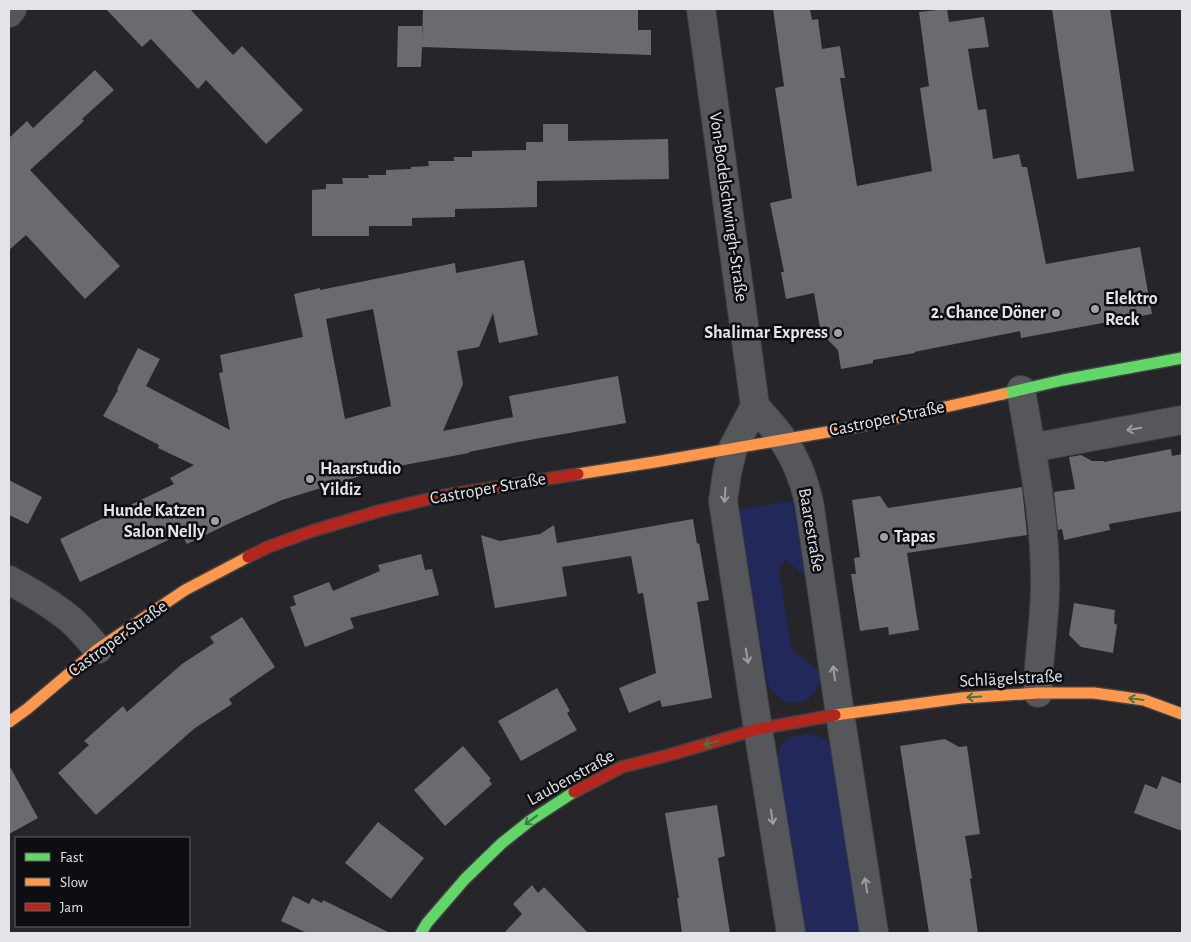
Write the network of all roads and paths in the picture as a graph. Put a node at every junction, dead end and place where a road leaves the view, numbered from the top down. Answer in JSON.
{"nodes":[{"id":1,"x":12,"y":9,"type":"edge"},
{"id":2,"x":701,"y":9,"type":"edge"},
{"id":3,"x":9,"y":13,"type":"edge"},
{"id":4,"x":1182,"y":358,"type":"edge"},
{"id":5,"x":1021,"y":390,"type":"junction"},
{"id":6,"x":755,"y":406,"type":"junction"},
{"id":7,"x":1182,"y":420,"type":"edge"},
{"id":8,"x":783,"y":439,"type":"junction"},
{"id":9,"x":733,"y":448,"type":"junction"},
{"id":10,"x":1031,"y":448,"type":"junction"},
{"id":11,"x":9,"y":580,"type":"edge"},
{"id":12,"x":98,"y":649,"type":"junction"},
{"id":13,"x":1038,"y":692,"type":"junction"},
{"id":14,"x":840,"y":714,"type":"junction"},
{"id":15,"x":1182,"y":714,"type":"edge"},
{"id":16,"x":9,"y":722,"type":"edge"},
{"id":17,"x":758,"y":729,"type":"junction"},
{"id":18,"x":422,"y":933,"type":"edge"},
{"id":19,"x":791,"y":933,"type":"edge"},
{"id":20,"x":874,"y":933,"type":"edge"}],
"edges":[{"from":1,"to":3,"type":"street"},
{"from":2,"to":6,"type":"street","name":"Von-Bodelschwingh-Straße"},
{"from":4,"to":5,"type":"main road","name":"Castroper Straße"},
{"from":5,"to":8,"type":"main road","name":"Castroper Straße"},
{"from":5,"to":10,"type":"street"},
{"from":6,"to":8,"type":"street","name":"Baarestraße"},
{"from":6,"to":9,"type":"street"},
{"from":7,"to":10,"type":"street","one_way":true},
{"from":8,"to":9,"type":"main road","name":"Castroper Straße"},
{"from":14,"to":8,"type":"street","name":"Baarestraße","one_way":true},
{"from":9,"to":12,"type":"main road","name":"Castroper Straße"},
{"from":9,"to":17,"type":"street","one_way":true},
{"from":10,"to":13,"type":"street"},
{"from":11,"to":12,"type":"street"},
{"from":12,"to":16,"type":"main road","name":"Castroper Straße"},
{"from":13,"to":14,"type":"main road","name":"Schlägelstraße","one_way":true},
{"from":15,"to":13,"type":"main road","name":"Schlägelstraße","one_way":true},
{"from":14,"to":17,"type":"main road","name":"Laubenstraße"},
{"from":20,"to":14,"type":"street","name":"Baarestraße","one_way":true},
{"from":17,"to":18,"type":"main road","name":"Laubenstraße","one_way":true},
{"from":17,"to":19,"type":"street","one_way":true}]}
